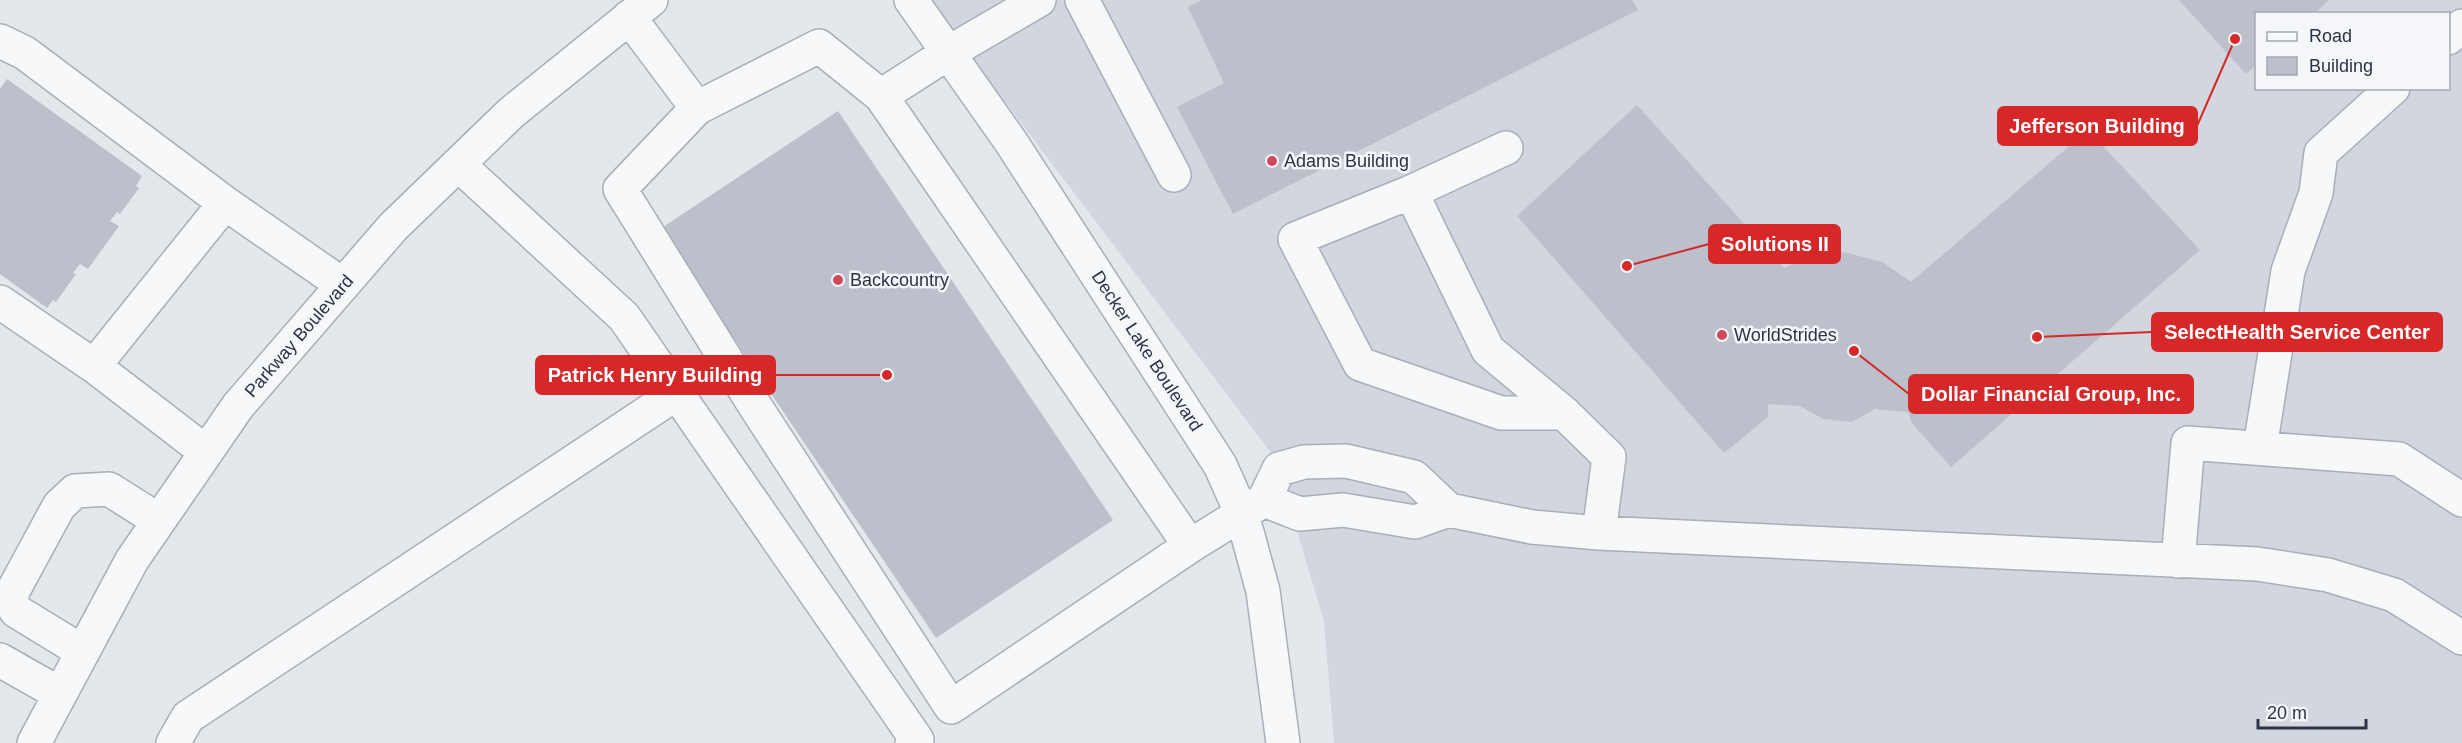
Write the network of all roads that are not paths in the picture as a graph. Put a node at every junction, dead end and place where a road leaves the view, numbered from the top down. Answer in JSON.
{"nodes":[{"id":1,"x":911,"y":0,"type":"edge"},
{"id":2,"x":1039,"y":0,"type":"edge"},
{"id":3,"x":1082,"y":0,"type":"edge"},
{"id":4,"x":640,"y":8,"type":"edge"},
{"id":5,"x":2462,"y":26,"type":"edge"},
{"id":6,"x":2450,"y":36,"type":"edge"},
{"id":7,"x":0,"y":40,"type":"edge"},
{"id":8,"x":948,"y":53,"type":"junction"},
{"id":9,"x":2391,"y":90,"type":"edge"},
{"id":10,"x":881,"y":96,"type":"junction"},
{"id":11,"x":697,"y":108,"type":"junction"},
{"id":12,"x":1506,"y":148,"type":"dead end"},
{"id":13,"x":458,"y":165,"type":"junction"},
{"id":14,"x":1174,"y":175,"type":"dead end"},
{"id":15,"x":1411,"y":192,"type":"junction"},
{"id":16,"x":225,"y":203,"type":"junction"},
{"id":17,"x":343,"y":285,"type":"junction"},
{"id":18,"x":0,"y":302,"type":"edge"},
{"id":19,"x":94,"y":366,"type":"junction"},
{"id":20,"x":677,"y":393,"type":"junction"},
{"id":21,"x":1564,"y":413,"type":"junction"},
{"id":22,"x":2260,"y":448,"type":"junction"},
{"id":23,"x":206,"y":452,"type":"junction"},
{"id":24,"x":2462,"y":500,"type":"edge"},
{"id":25,"x":1253,"y":507,"type":"junction"},
{"id":26,"x":1449,"y":510,"type":"junction"},
{"id":27,"x":158,"y":520,"type":"junction"},
{"id":28,"x":1599,"y":533,"type":"junction"},
{"id":29,"x":1190,"y":546,"type":"junction"},
{"id":30,"x":2178,"y":561,"type":"junction"},
{"id":31,"x":2462,"y":638,"type":"edge"},
{"id":32,"x":83,"y":652,"type":"junction"},
{"id":33,"x":0,"y":660,"type":"edge"},
{"id":34,"x":60,"y":694,"type":"junction"},
{"id":35,"x":916,"y":742,"type":"edge"},
{"id":36,"x":34,"y":743,"type":"edge"},
{"id":37,"x":173,"y":743,"type":"edge"},
{"id":38,"x":1283,"y":743,"type":"edge"}],
"edges":[{"from":1,"to":8,"type":"street","name":"Decker Lake Boulevard"},
{"from":2,"to":8,"type":"street"},
{"from":3,"to":14,"type":"street"},
{"from":4,"to":11,"type":"street"},
{"from":4,"to":13,"type":"street","name":"Parkway Boulevard"},
{"from":5,"to":6,"type":"street"},
{"from":7,"to":16,"type":"street"},
{"from":8,"to":10,"type":"street"},
{"from":8,"to":25,"type":"street","name":"Decker Lake Boulevard"},
{"from":9,"to":22,"type":"street"},
{"from":10,"to":11,"type":"street"},
{"from":10,"to":29,"type":"street"},
{"from":11,"to":29,"type":"street"},
{"from":12,"to":15,"type":"street"},
{"from":13,"to":17,"type":"street","name":"Parkway Boulevard"},
{"from":13,"to":20,"type":"street"},
{"from":15,"to":21,"type":"street"},
{"from":15,"to":21,"type":"street"},
{"from":16,"to":17,"type":"street"},
{"from":16,"to":19,"type":"street"},
{"from":17,"to":23,"type":"street","name":"Parkway Boulevard"},
{"from":18,"to":19,"type":"street"},
{"from":19,"to":23,"type":"street"},
{"from":20,"to":35,"type":"street"},
{"from":20,"to":37,"type":"street"},
{"from":21,"to":28,"type":"street"},
{"from":22,"to":24,"type":"street"},
{"from":22,"to":30,"type":"street"},
{"from":23,"to":27,"type":"street","name":"Parkway Boulevard"},
{"from":25,"to":26,"type":"street"},
{"from":25,"to":26,"type":"street"},
{"from":25,"to":29,"type":"street"},
{"from":25,"to":38,"type":"street","name":"Decker Lake Boulevard"},
{"from":26,"to":28,"type":"street"},
{"from":27,"to":32,"type":"street","name":"Parkway Boulevard"},
{"from":27,"to":32,"type":"street"},
{"from":28,"to":30,"type":"street"},
{"from":30,"to":31,"type":"street"},
{"from":32,"to":34,"type":"street","name":"Parkway Boulevard"},
{"from":33,"to":34,"type":"street"},
{"from":34,"to":36,"type":"street","name":"Parkway Boulevard"}]}
